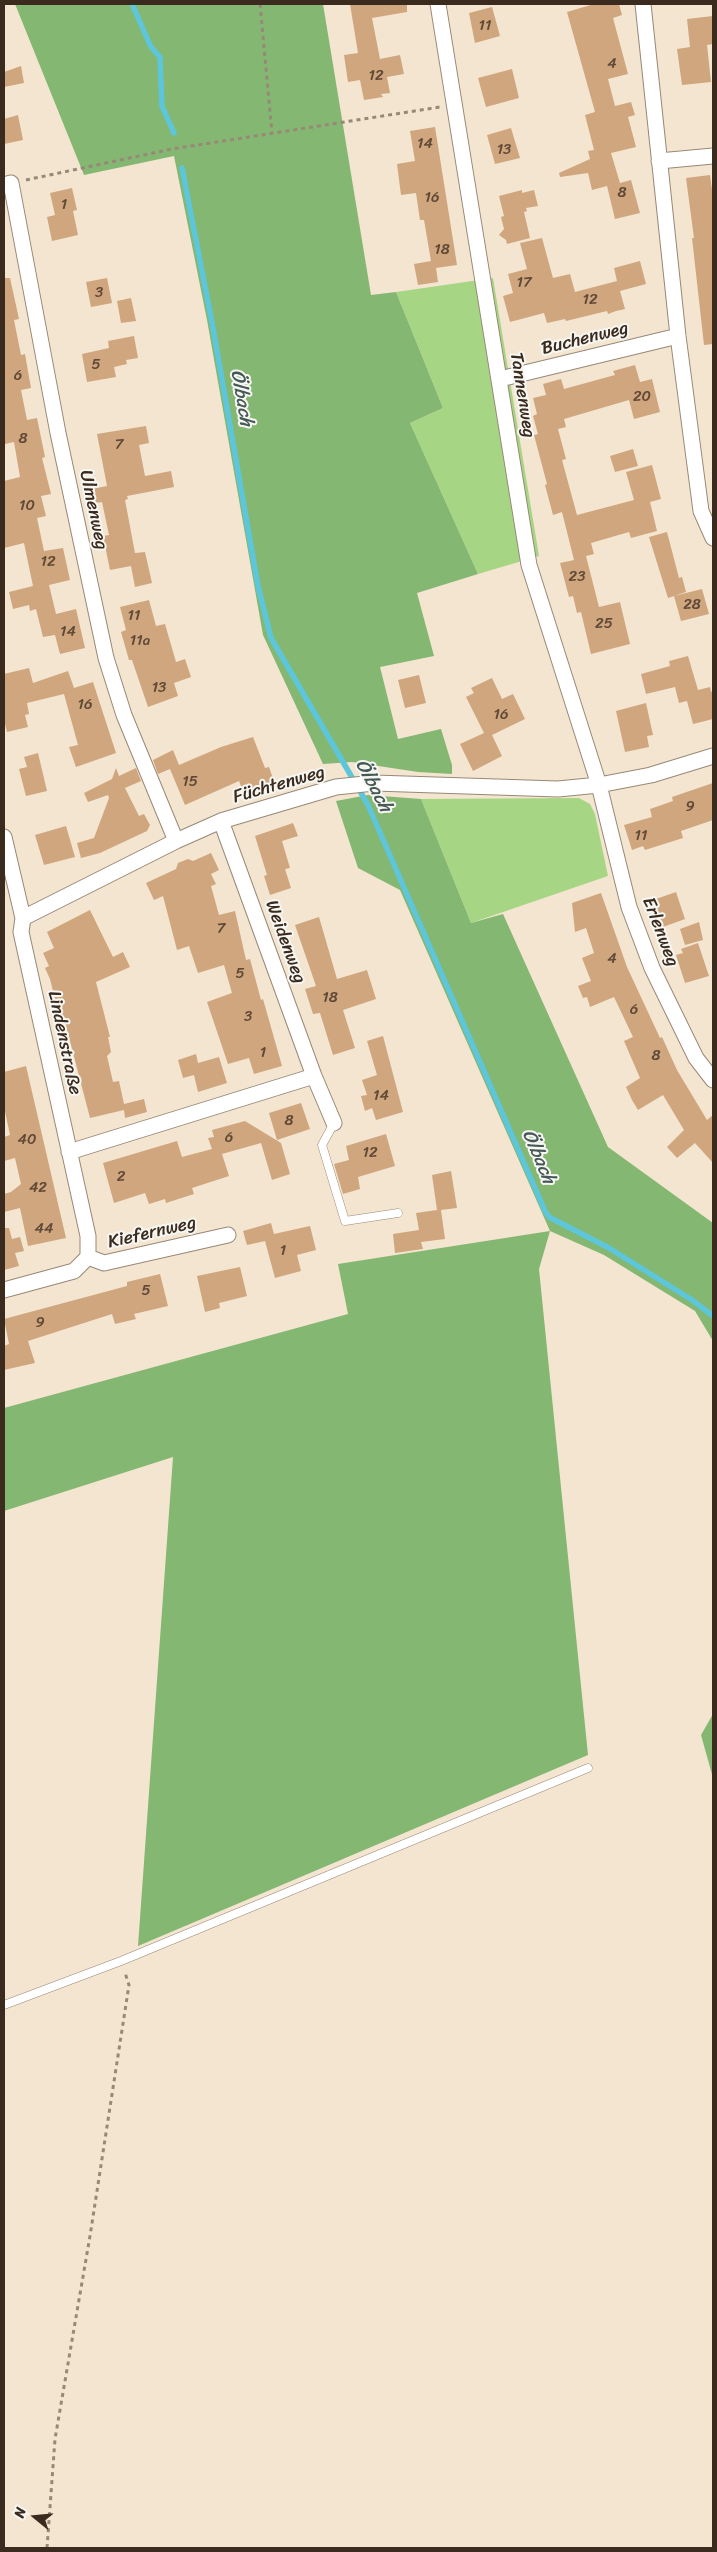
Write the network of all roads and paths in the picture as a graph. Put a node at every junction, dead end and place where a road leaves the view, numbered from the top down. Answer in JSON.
{"nodes":[{"id":1,"x":260,"y":4,"type":"edge"},
{"id":2,"x":438,"y":4,"type":"edge"},
{"id":3,"x":643,"y":4,"type":"edge"},
{"id":4,"x":456,"y":104,"type":"junction"},
{"id":5,"x":272,"y":133,"type":"junction"},
{"id":6,"x":713,"y":156,"type":"edge"},
{"id":7,"x":659,"y":161,"type":"junction"},
{"id":8,"x":7,"y":184,"type":"edge"},
{"id":9,"x":678,"y":336,"type":"junction"},
{"id":10,"x":500,"y":380,"type":"junction"},
{"id":11,"x":713,"y":538,"type":"edge"},
{"id":12,"x":713,"y":756,"type":"edge"},
{"id":13,"x":599,"y":785,"type":"junction"},
{"id":14,"x":221,"y":821,"type":"junction"},
{"id":15,"x":4,"y":837,"type":"edge"},
{"id":16,"x":176,"y":841,"type":"junction"},
{"id":17,"x":23,"y":918,"type":"junction"},
{"id":18,"x":314,"y":1076,"type":"junction"},
{"id":19,"x":713,"y":1080,"type":"edge"},
{"id":20,"x":334,"y":1124,"type":"joint"},
{"id":21,"x":69,"y":1152,"type":"junction"},
{"id":22,"x":398,"y":1213,"type":"dead end"},
{"id":23,"x":228,"y":1236,"type":"dead end"},
{"id":24,"x":88,"y":1258,"type":"junction"},
{"id":25,"x":4,"y":1290,"type":"edge"},
{"id":26,"x":588,"y":1768,"type":"dead end"},
{"id":27,"x":121,"y":1960,"type":"junction"},
{"id":28,"x":4,"y":2005,"type":"edge"},
{"id":29,"x":46,"y":2548,"type":"edge"}],
"edges":[{"from":1,"to":5,"type":"path"},
{"from":2,"to":4,"type":"street","name":"Tannenweg"},
{"from":3,"to":7,"type":"street"},
{"from":4,"to":5,"type":"path"},
{"from":4,"to":10,"type":"street","name":"Tannenweg"},
{"from":5,"to":8,"type":"path"},
{"from":6,"to":7,"type":"street"},
{"from":7,"to":9,"type":"street"},
{"from":8,"to":16,"type":"street","name":"Ulmenweg"},
{"from":9,"to":10,"type":"street","name":"Buchenweg"},
{"from":9,"to":11,"type":"street"},
{"from":10,"to":13,"type":"street","name":"Tannenweg"},
{"from":12,"to":13,"type":"street","name":"Füchtenweg"},
{"from":13,"to":14,"type":"street","name":"Füchtenweg"},
{"from":13,"to":19,"type":"street","name":"Erlenweg"},
{"from":14,"to":16,"type":"street","name":"Füchtenweg"},
{"from":14,"to":18,"type":"street","name":"Weidenweg"},
{"from":15,"to":17,"type":"street","name":"Lindenstraße"},
{"from":16,"to":17,"type":"street","name":"Füchtenweg"},
{"from":17,"to":21,"type":"street","name":"Lindenstraße"},
{"from":18,"to":20,"type":"street","name":"Weidenweg"},
{"from":18,"to":21,"type":"street"},
{"from":20,"to":22,"type":"lane"},
{"from":21,"to":24,"type":"street","name":"Lindenstraße"},
{"from":23,"to":24,"type":"street","name":"Kiefernweg"},
{"from":24,"to":25,"type":"street","name":"Kiefernweg"},
{"from":26,"to":27,"type":"lane"},
{"from":27,"to":28,"type":"lane"},
{"from":27,"to":29,"type":"path"}]}
